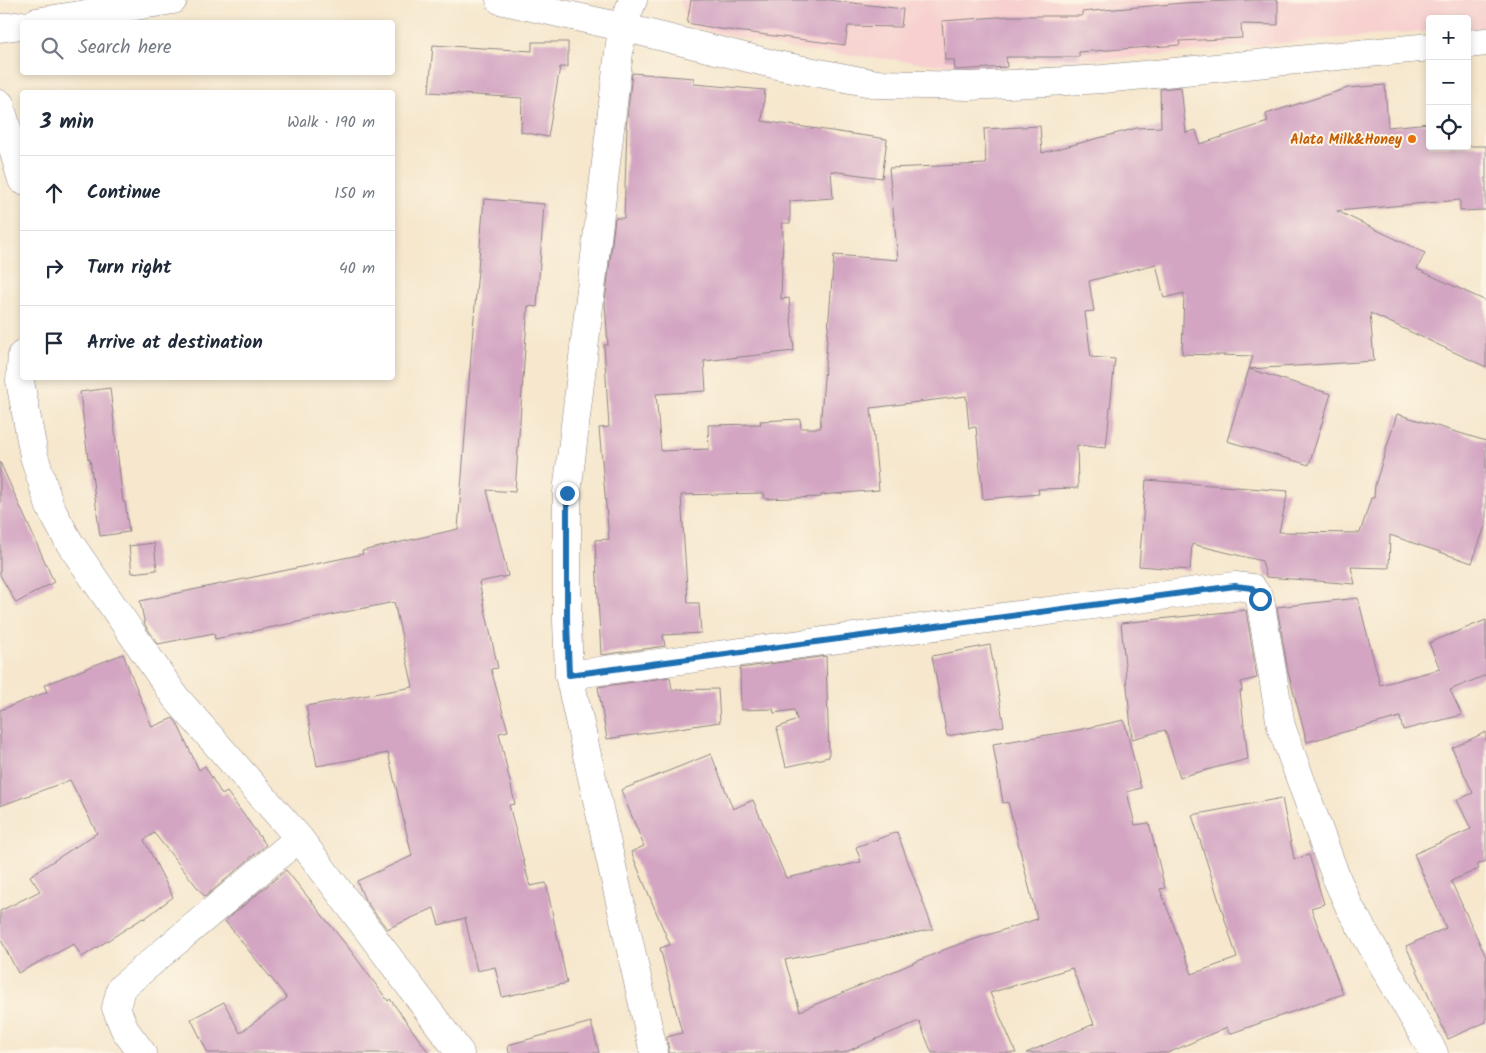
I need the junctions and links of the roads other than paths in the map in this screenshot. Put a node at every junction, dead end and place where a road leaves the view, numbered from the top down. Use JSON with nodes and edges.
{"nodes":[{"id":1,"x":173,"y":0,"type":"edge"},
{"id":2,"x":500,"y":0,"type":"edge"},
{"id":3,"x":633,"y":0,"type":"edge"},
{"id":4,"x":48,"y":20,"type":"edge"},
{"id":5,"x":20,"y":25,"type":"edge"},
{"id":6,"x":622,"y":26,"type":"junction"},
{"id":7,"x":0,"y":28,"type":"edge"},
{"id":8,"x":1486,"y":42,"type":"edge"},
{"id":9,"x":1471,"y":44,"type":"edge"},
{"id":10,"x":1426,"y":47,"type":"edge"},
{"id":11,"x":0,"y":104,"type":"edge"},
{"id":12,"x":20,"y":173,"type":"edge"},
{"id":13,"x":20,"y":380,"type":"edge"},
{"id":14,"x":569,"y":675,"type":"junction"},
{"id":15,"x":299,"y":838,"type":"junction"},
{"id":16,"x":142,"y":1053,"type":"edge"},
{"id":17,"x":460,"y":1053,"type":"edge"},
{"id":18,"x":654,"y":1053,"type":"edge"},
{"id":19,"x":1434,"y":1053,"type":"edge"}],
"edges":[{"from":1,"to":4,"type":"street"},
{"from":2,"to":6,"type":"street"},
{"from":3,"to":6,"type":"street"},
{"from":5,"to":7,"type":"street"},
{"from":6,"to":10,"type":"street"},
{"from":6,"to":14,"type":"street"},
{"from":8,"to":9,"type":"street"},
{"from":11,"to":12,"type":"street"},
{"from":13,"to":15,"type":"street"},
{"from":14,"to":18,"type":"street"},
{"from":14,"to":19,"type":"street"},
{"from":15,"to":16,"type":"street"},
{"from":15,"to":17,"type":"street"}]}
